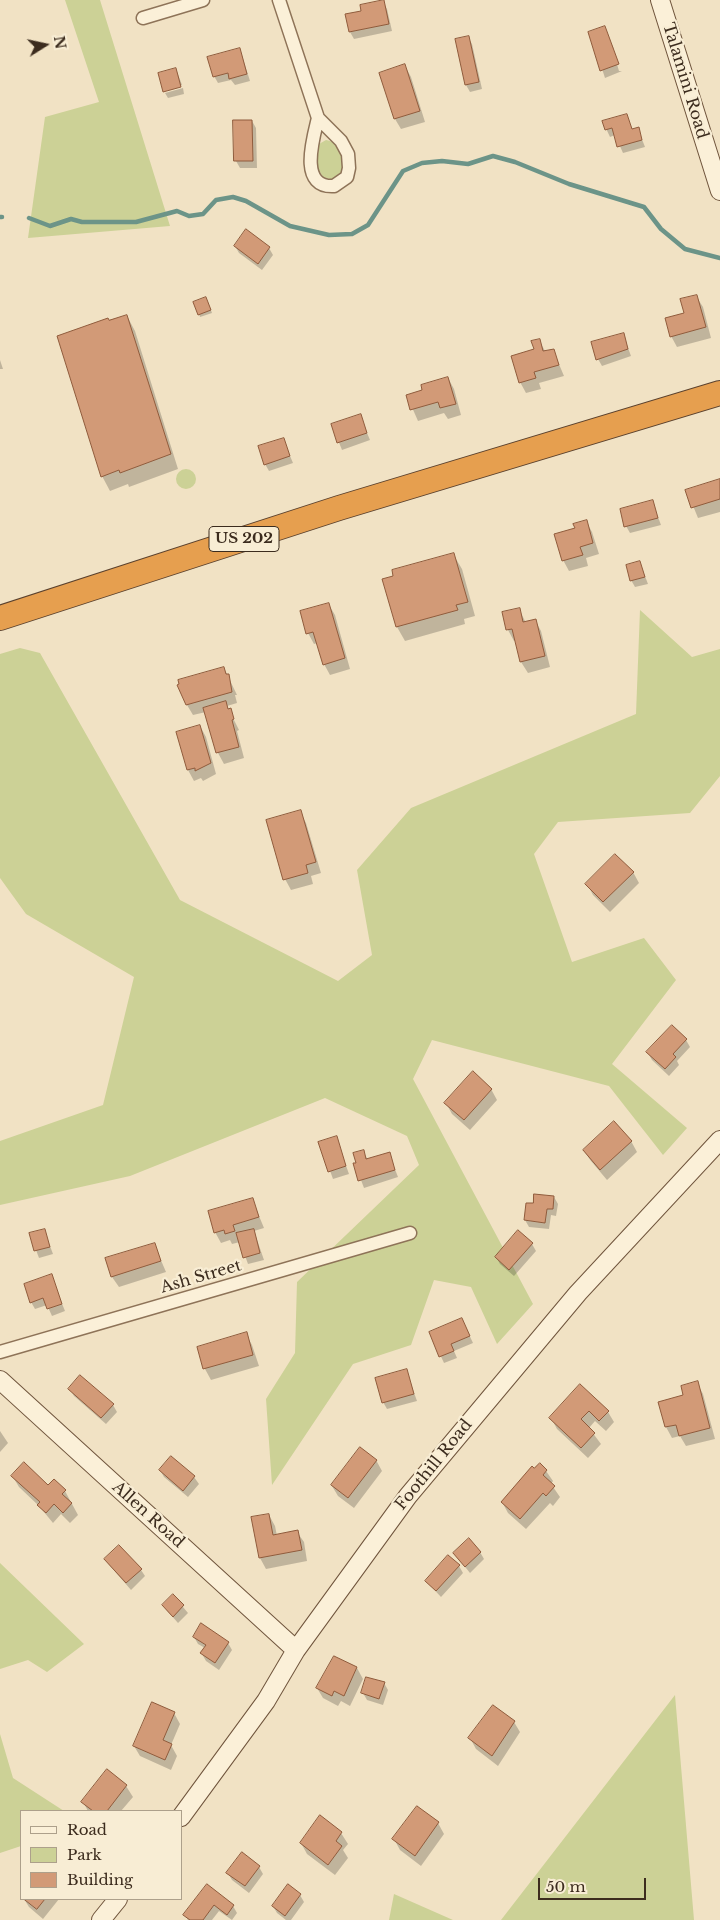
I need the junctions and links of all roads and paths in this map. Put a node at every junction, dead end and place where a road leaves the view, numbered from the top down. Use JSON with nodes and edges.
{"nodes":[{"id":1,"x":203,"y":0,"type":"edge"},
{"id":2,"x":279,"y":0,"type":"edge"},
{"id":3,"x":660,"y":0,"type":"edge"},
{"id":4,"x":143,"y":18,"type":"dead end"},
{"id":5,"x":318,"y":118,"type":"junction"},
{"id":6,"x":720,"y":191,"type":"edge"},
{"id":7,"x":720,"y":393,"type":"edge"},
{"id":8,"x":0,"y":618,"type":"edge"},
{"id":9,"x":720,"y":1140,"type":"edge"},
{"id":10,"x":410,"y":1233,"type":"dead end"},
{"id":11,"x":0,"y":1352,"type":"edge"},
{"id":12,"x":0,"y":1380,"type":"edge"},
{"id":13,"x":296,"y":1650,"type":"junction"},
{"id":14,"x":182,"y":1816,"type":"edge"},
{"id":15,"x":117,"y":1900,"type":"edge"},
{"id":16,"x":101,"y":1920,"type":"edge"}],
"edges":[{"from":1,"to":4,"type":"street"},
{"from":2,"to":5,"type":"street"},
{"from":3,"to":6,"type":"street","name":"Talamini Road"},
{"from":5,"to":5,"type":"street"},
{"from":7,"to":8,"type":"highway","number":"US 202"},
{"from":9,"to":13,"type":"street","name":"Foothill Road"},
{"from":10,"to":11,"type":"street","name":"Ash Street"},
{"from":12,"to":13,"type":"street","name":"Allen Road"},
{"from":13,"to":14,"type":"street","name":"Foothill Road"},
{"from":15,"to":16,"type":"street"}]}
